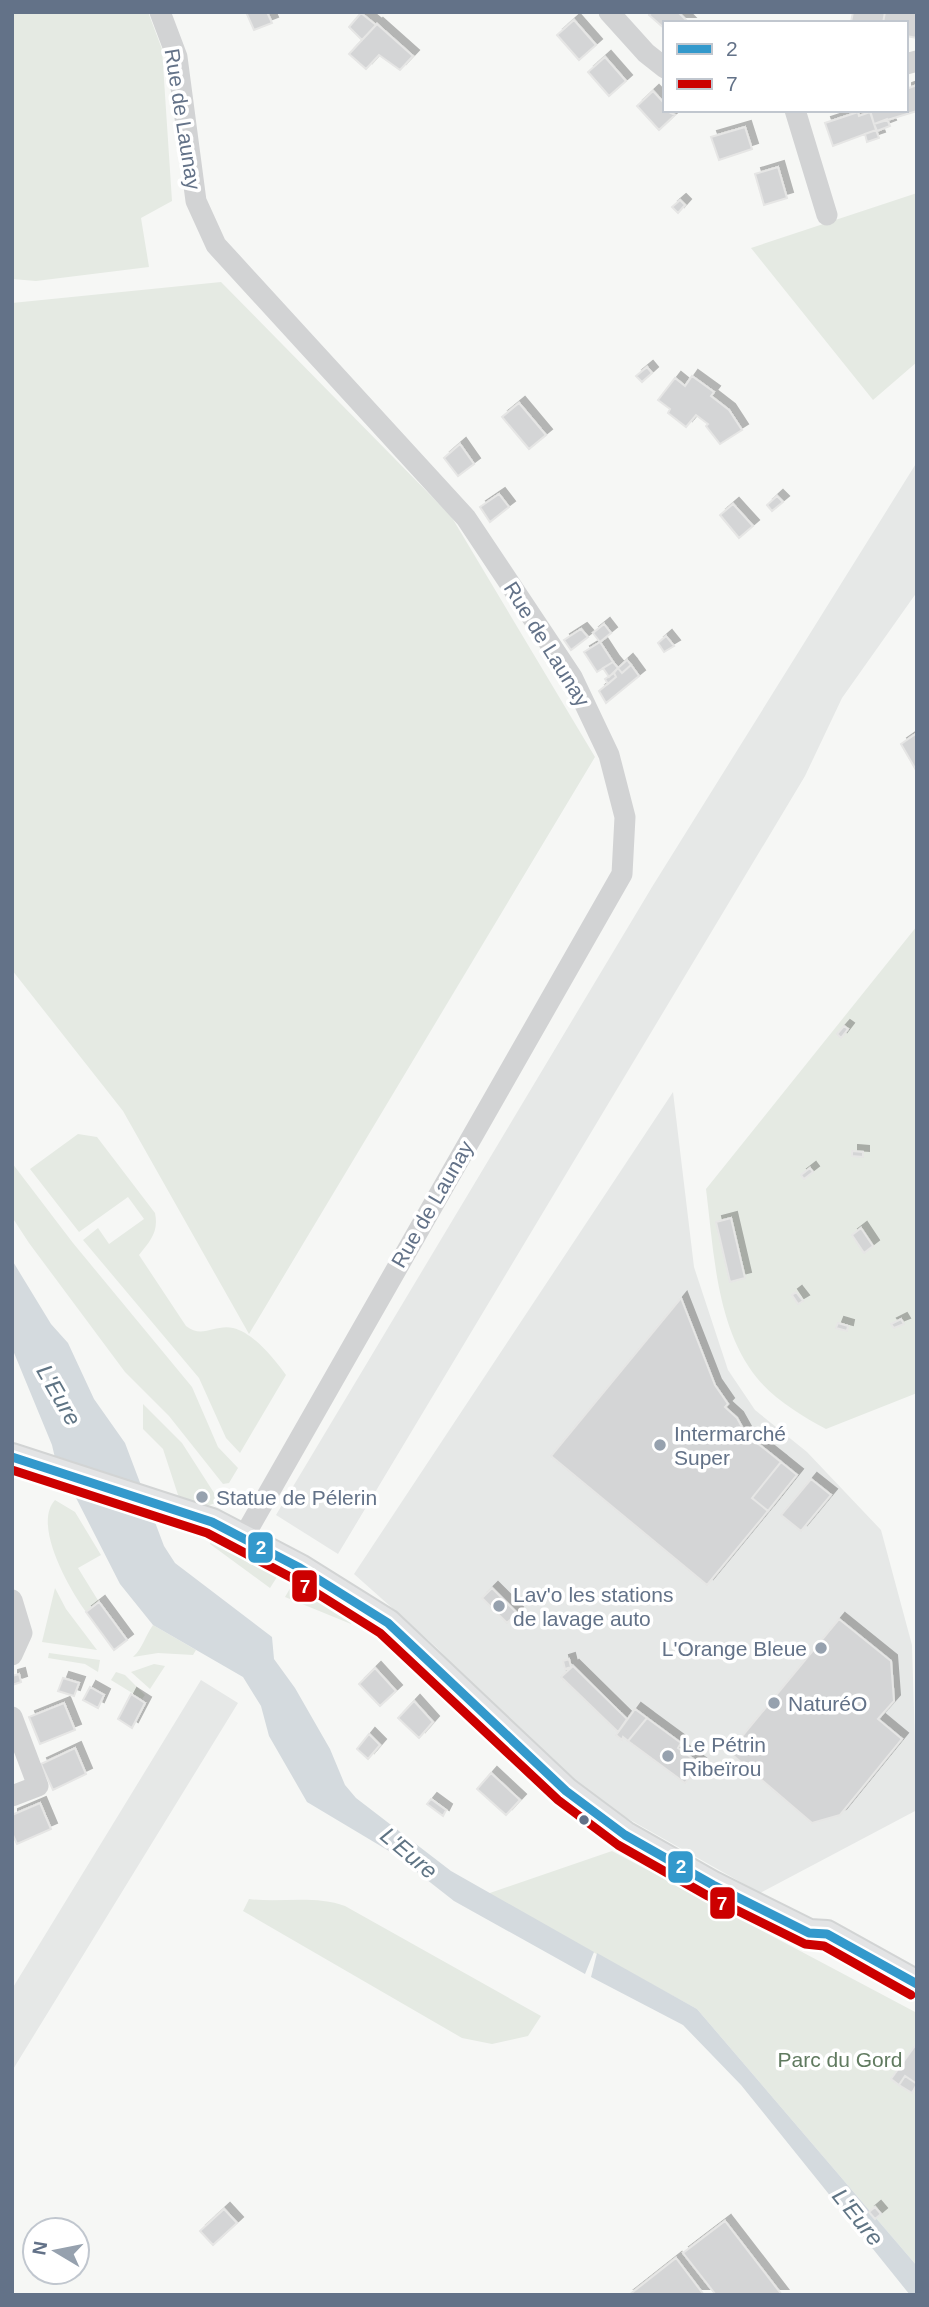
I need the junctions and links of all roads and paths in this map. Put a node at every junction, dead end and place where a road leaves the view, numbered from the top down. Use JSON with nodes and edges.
{"nodes":[{"id":1,"x":160,"y":12,"type":"edge"},
{"id":2,"x":609,"y":12,"type":"edge"},
{"id":3,"x":663,"y":66,"type":"edge"},
{"id":4,"x":796,"y":112,"type":"edge"},
{"id":5,"x":827,"y":215,"type":"dead end"},
{"id":6,"x":12,"y":1457,"type":"edge"},
{"id":7,"x":243,"y":1538,"type":"junction"},
{"id":8,"x":12,"y":1600,"type":"edge"},
{"id":9,"x":12,"y":1655,"type":"edge"},
{"id":10,"x":12,"y":1717,"type":"edge"},
{"id":11,"x":12,"y":1796,"type":"edge"},
{"id":12,"x":809,"y":1933,"type":"junction"},
{"id":13,"x":917,"y":1984,"type":"edge"},
{"id":14,"x":917,"y":2001,"type":"edge"}],
"edges":[{"from":1,"to":7,"type":"street","name":"Rue de Launay"},
{"from":2,"to":3,"type":"street"},
{"from":4,"to":5,"type":"street"},
{"from":6,"to":7,"type":"main road"},
{"from":7,"to":12,"type":"main road"},
{"from":8,"to":9,"type":"street"},
{"from":10,"to":11,"type":"street"},
{"from":12,"to":13,"type":"main road"},
{"from":12,"to":14,"type":"main road"}]}
